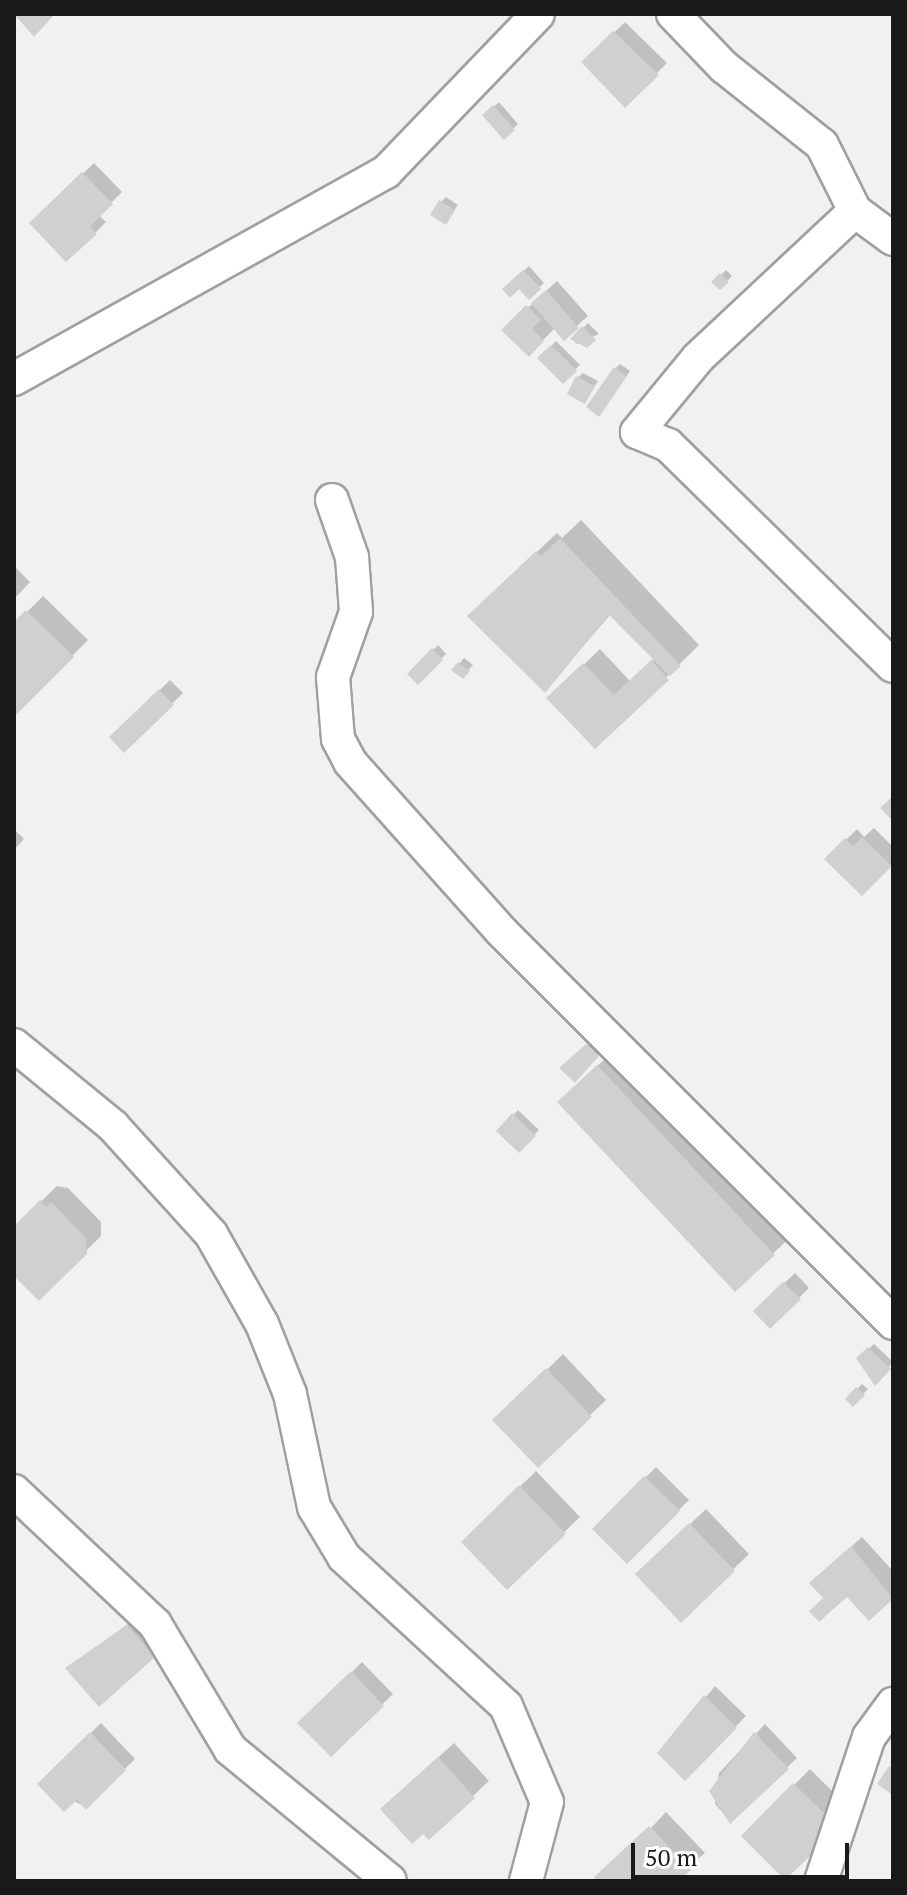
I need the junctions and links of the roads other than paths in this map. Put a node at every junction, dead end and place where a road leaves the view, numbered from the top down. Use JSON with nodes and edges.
{"nodes":[{"id":1,"x":538,"y":14,"type":"edge"},
{"id":2,"x":673,"y":14,"type":"edge"},
{"id":3,"x":855,"y":211,"type":"junction"},
{"id":4,"x":893,"y":239,"type":"edge"},
{"id":5,"x":14,"y":379,"type":"edge"},
{"id":6,"x":332,"y":500,"type":"dead end"},
{"id":7,"x":893,"y":666,"type":"edge"},
{"id":8,"x":14,"y":1045,"type":"edge"},
{"id":9,"x":893,"y":1323,"type":"edge"},
{"id":10,"x":14,"y":1491,"type":"edge"},
{"id":11,"x":893,"y":1704,"type":"edge"},
{"id":12,"x":390,"y":1881,"type":"edge"},
{"id":13,"x":526,"y":1881,"type":"edge"},
{"id":14,"x":821,"y":1881,"type":"edge"}],
"edges":[{"from":1,"to":5,"type":"street"},
{"from":2,"to":3,"type":"street"},
{"from":3,"to":4,"type":"street"},
{"from":3,"to":7,"type":"street"},
{"from":6,"to":9,"type":"street"},
{"from":8,"to":13,"type":"street"},
{"from":10,"to":12,"type":"street"},
{"from":11,"to":14,"type":"street"}]}
